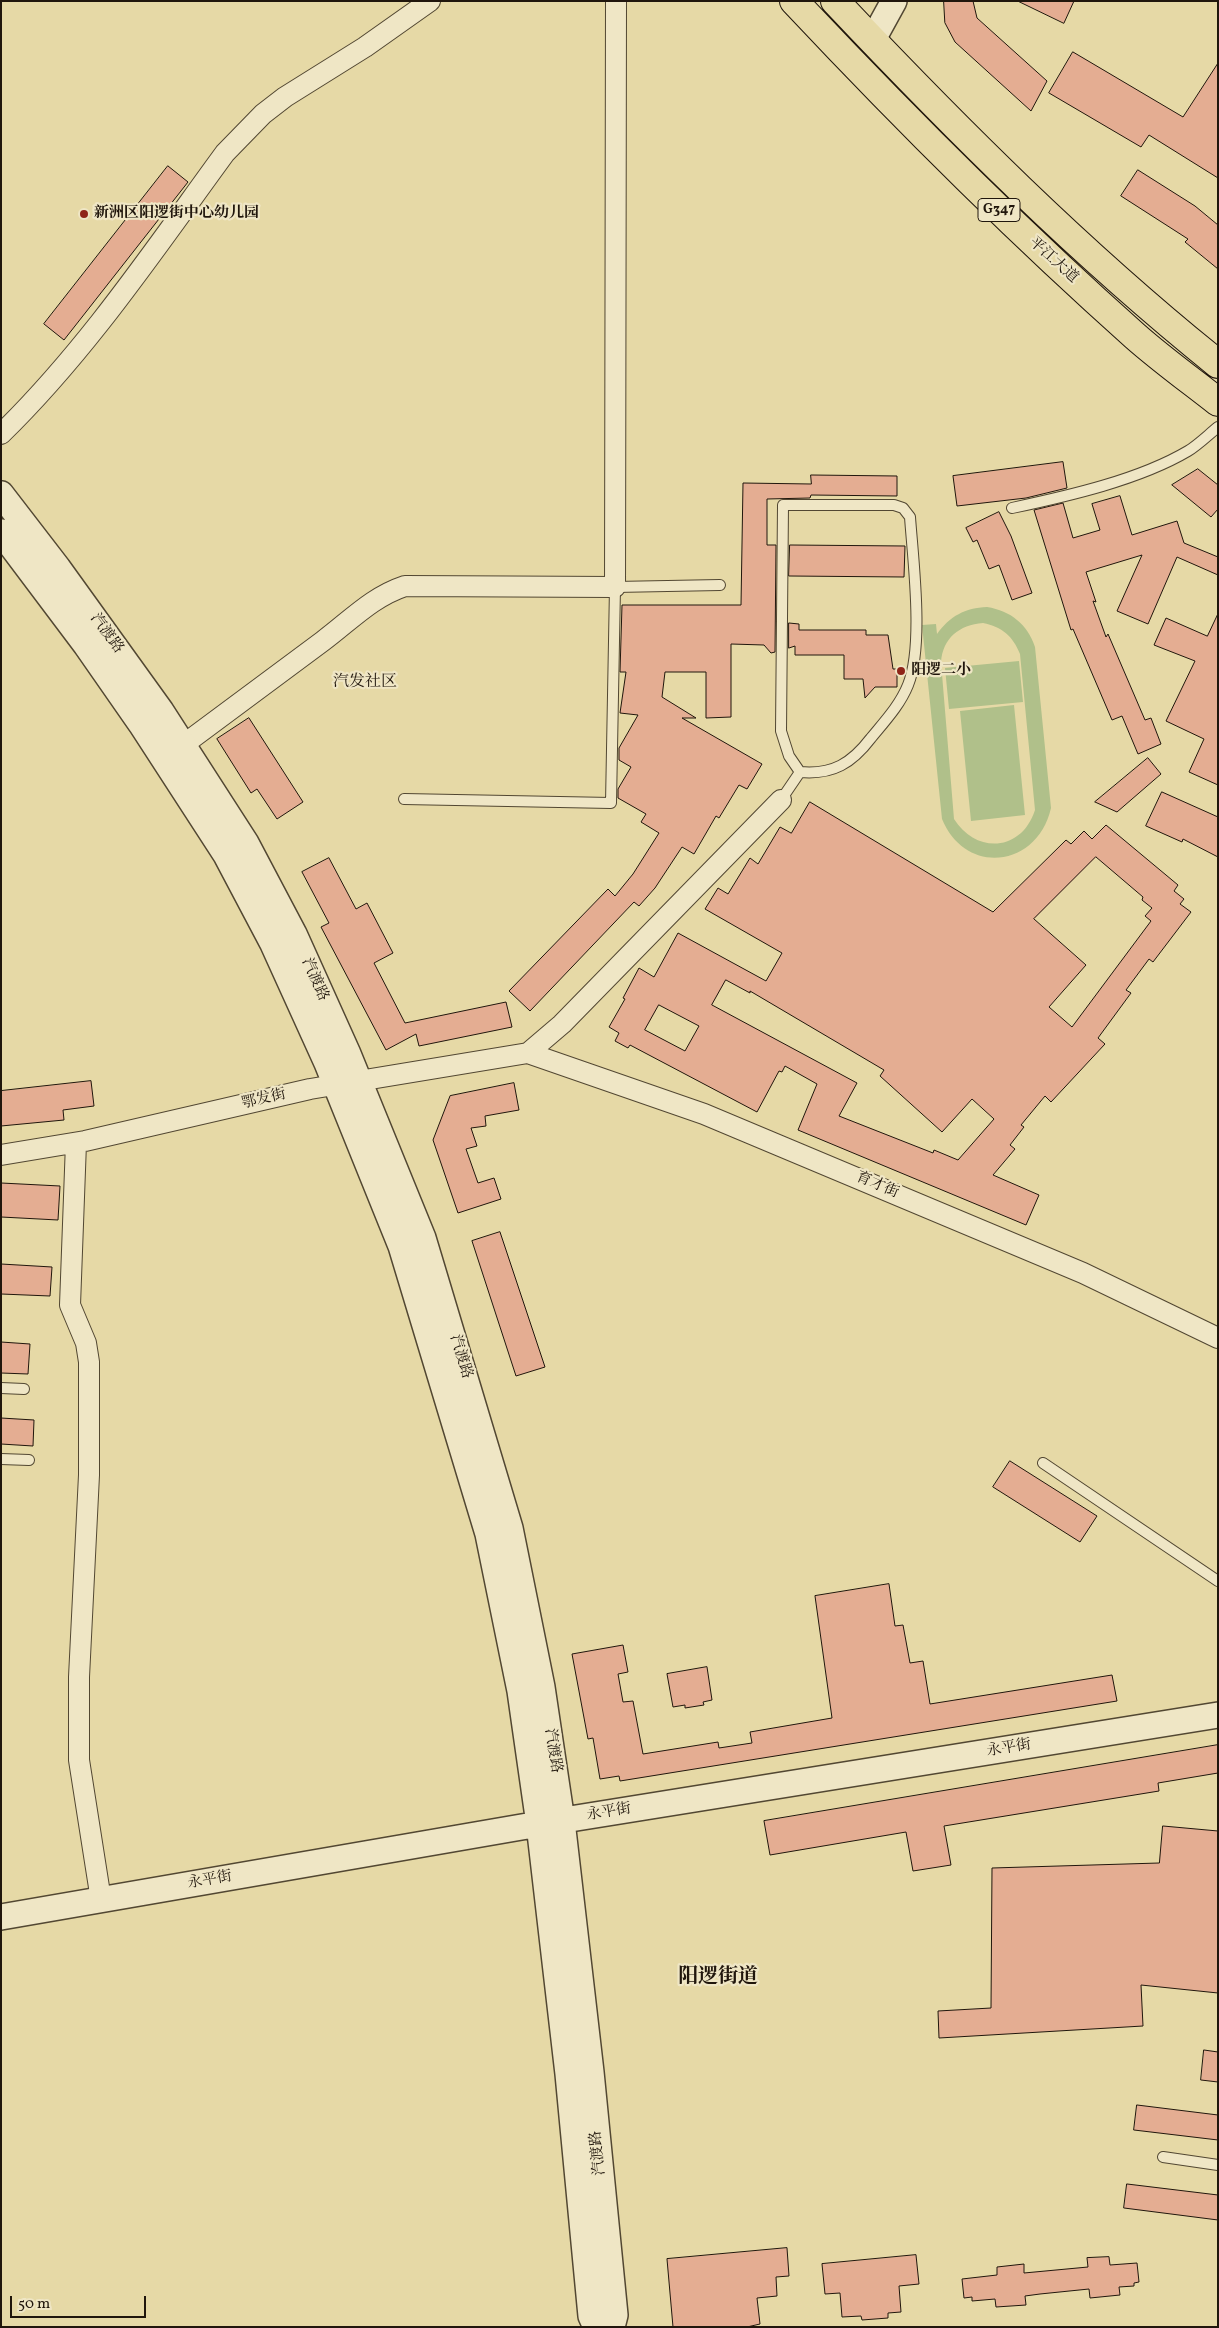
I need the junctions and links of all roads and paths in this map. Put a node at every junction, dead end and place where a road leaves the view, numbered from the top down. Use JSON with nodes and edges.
{"nodes":[{"id":1,"x":430,"y":1,"type":"edge"},
{"id":2,"x":616,"y":1,"type":"edge"},
{"id":3,"x":794,"y":1,"type":"edge"},
{"id":4,"x":835,"y":1,"type":"edge"},
{"id":5,"x":894,"y":1,"type":"edge"},
{"id":6,"x":872,"y":41,"type":"junction"},
{"id":7,"x":1218,"y":364,"type":"edge"},
{"id":8,"x":1218,"y":402,"type":"edge"},
{"id":9,"x":1218,"y":427,"type":"edge"},
{"id":10,"x":1,"y":434,"type":"edge"},
{"id":11,"x":1,"y":494,"type":"edge"},
{"id":12,"x":1012,"y":508,"type":"dead end"},
{"id":13,"x":1,"y":532,"type":"edge"},
{"id":14,"x":720,"y":585,"type":"dead end"},
{"id":15,"x":615,"y":587,"type":"junction"},
{"id":16,"x":183,"y":745,"type":"junction"},
{"id":17,"x":800,"y":772,"type":"junction"},
{"id":18,"x":404,"y":798,"type":"dead end"},
{"id":19,"x":781,"y":800,"type":"joint"},
{"id":20,"x":528,"y":1053,"type":"junction"},
{"id":21,"x":347,"y":1083,"type":"junction"},
{"id":22,"x":76,"y":1143,"type":"junction"},
{"id":23,"x":1,"y":1155,"type":"edge"},
{"id":24,"x":1218,"y":1338,"type":"edge"},
{"id":25,"x":1,"y":1388,"type":"edge"},
{"id":26,"x":24,"y":1389,"type":"dead end"},
{"id":27,"x":1,"y":1459,"type":"edge"},
{"id":28,"x":29,"y":1460,"type":"dead end"},
{"id":29,"x":1044,"y":1463,"type":"dead end"},
{"id":30,"x":1218,"y":1581,"type":"edge"},
{"id":31,"x":1218,"y":1715,"type":"edge"},
{"id":32,"x":551,"y":1823,"type":"junction"},
{"id":33,"x":101,"y":1900,"type":"junction"},
{"id":34,"x":1,"y":1917,"type":"edge"},
{"id":35,"x":1163,"y":2157,"type":"dead end"},
{"id":36,"x":1218,"y":2165,"type":"edge"},
{"id":37,"x":596,"y":2327,"type":"edge"},
{"id":38,"x":612,"y":2327,"type":"edge"}],
"edges":[{"from":1,"to":10,"type":"street"},
{"from":2,"to":15,"type":"street"},
{"from":3,"to":8,"type":"highway","name":"平江大道","number":"G347"},
{"from":4,"to":6,"type":"highway","name":"平江大道","number":"G347"},
{"from":5,"to":6,"type":"street"},
{"from":6,"to":7,"type":"highway","name":"平江大道","number":"G347"},
{"from":9,"to":12,"type":"lane"},
{"from":11,"to":16,"type":"street","name":"汽渡路"},
{"from":13,"to":21,"type":"street","name":"汽渡路"},
{"from":14,"to":15,"type":"lane"},
{"from":15,"to":16,"type":"street"},
{"from":15,"to":18,"type":"lane"},
{"from":16,"to":21,"type":"street","name":"汽渡路"},
{"from":17,"to":17,"type":"lane"},
{"from":17,"to":19,"type":"lane"},
{"from":19,"to":20,"type":"street"},
{"from":20,"to":21,"type":"street","name":"鄂发街"},
{"from":20,"to":24,"type":"street","name":"育才街"},
{"from":21,"to":22,"type":"street","name":"鄂发街"},
{"from":21,"to":32,"type":"street","name":"汽渡路"},
{"from":22,"to":23,"type":"street","name":"鄂发街"},
{"from":22,"to":33,"type":"street"},
{"from":25,"to":26,"type":"lane"},
{"from":27,"to":28,"type":"lane"},
{"from":29,"to":30,"type":"lane"},
{"from":31,"to":32,"type":"street","name":"永平街"},
{"from":32,"to":33,"type":"street","name":"永平街"},
{"from":32,"to":37,"type":"street","name":"汽渡路"},
{"from":32,"to":38,"type":"street","name":"汽渡路"},
{"from":33,"to":34,"type":"street","name":"永平街"},
{"from":35,"to":36,"type":"lane"}]}
